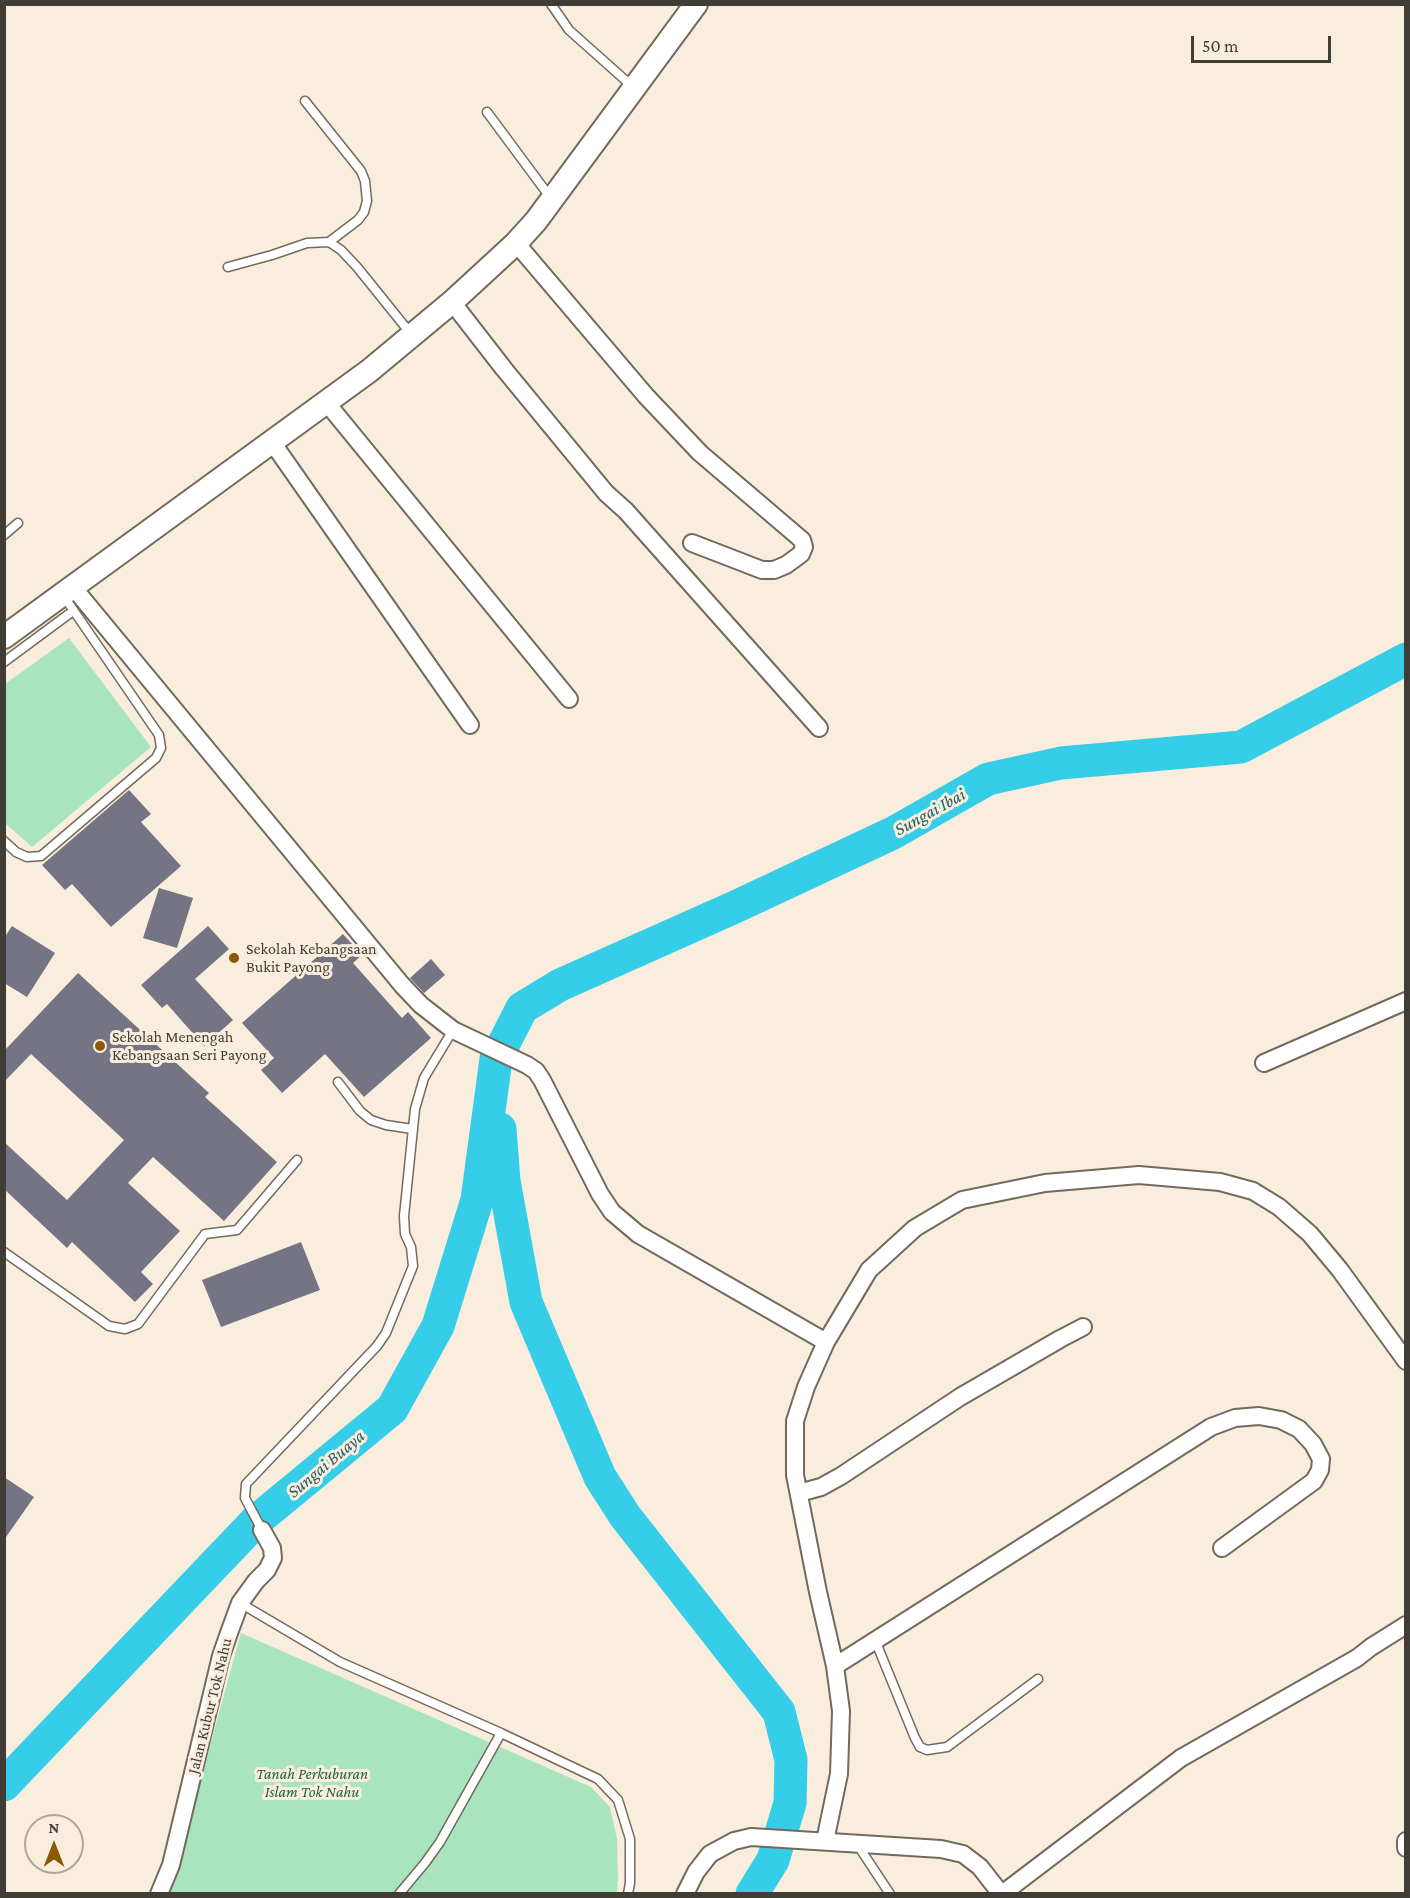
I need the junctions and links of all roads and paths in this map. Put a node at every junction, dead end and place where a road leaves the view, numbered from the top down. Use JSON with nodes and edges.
{"nodes":[{"id":1,"x":551,"y":4,"type":"edge"},
{"id":2,"x":696,"y":4,"type":"edge"},
{"id":3,"x":633,"y":88,"type":"junction"},
{"id":4,"x":305,"y":101,"type":"dead end"},
{"id":5,"x":487,"y":112,"type":"dead end"},
{"id":6,"x":552,"y":200,"type":"junction"},
{"id":7,"x":328,"y":242,"type":"junction"},
{"id":8,"x":516,"y":243,"type":"junction"},
{"id":9,"x":228,"y":267,"type":"dead end"},
{"id":10,"x":452,"y":302,"type":"junction"},
{"id":11,"x":411,"y":334,"type":"junction"},
{"id":12,"x":326,"y":402,"type":"junction"},
{"id":13,"x":272,"y":442,"type":"junction"},
{"id":14,"x":18,"y":523,"type":"dead end"},
{"id":15,"x":4,"y":535,"type":"edge"},
{"id":16,"x":692,"y":543,"type":"dead end"},
{"id":17,"x":70,"y":598,"type":"junction"},
{"id":18,"x":4,"y":637,"type":"edge"},
{"id":19,"x":4,"y":662,"type":"edge"},
{"id":20,"x":569,"y":699,"type":"dead end"},
{"id":21,"x":470,"y":724,"type":"dead end"},
{"id":22,"x":819,"y":728,"type":"dead end"},
{"id":23,"x":4,"y":842,"type":"edge"},
{"id":24,"x":1406,"y":1001,"type":"edge"},
{"id":25,"x":453,"y":1030,"type":"junction"},
{"id":26,"x":1264,"y":1063,"type":"dead end"},
{"id":27,"x":338,"y":1082,"type":"dead end"},
{"id":28,"x":412,"y":1129,"type":"junction"},
{"id":29,"x":297,"y":1160,"type":"dead end"},
{"id":30,"x":4,"y":1252,"type":"edge"},
{"id":31,"x":1083,"y":1327,"type":"dead end"},
{"id":32,"x":826,"y":1342,"type":"junction"},
{"id":33,"x":1406,"y":1361,"type":"edge"},
{"id":34,"x":799,"y":1493,"type":"junction"},
{"id":35,"x":262,"y":1530,"type":"joint"},
{"id":36,"x":1222,"y":1548,"type":"dead end"},
{"id":37,"x":240,"y":1603,"type":"junction"},
{"id":38,"x":1406,"y":1625,"type":"edge"},
{"id":39,"x":875,"y":1641,"type":"junction"},
{"id":40,"x":835,"y":1666,"type":"junction"},
{"id":41,"x":1038,"y":1679,"type":"dead end"},
{"id":42,"x":501,"y":1733,"type":"junction"},
{"id":43,"x":818,"y":1841,"type":"junction"},
{"id":44,"x":1406,"y":1841,"type":"edge"},
{"id":45,"x":856,"y":1843,"type":"junction"},
{"id":46,"x":1406,"y":1848,"type":"edge"},
{"id":47,"x":161,"y":1893,"type":"edge"},
{"id":48,"x":399,"y":1893,"type":"edge"},
{"id":49,"x":628,"y":1893,"type":"edge"},
{"id":50,"x":685,"y":1893,"type":"edge"},
{"id":51,"x":890,"y":1893,"type":"edge"},
{"id":52,"x":1002,"y":1893,"type":"edge"}],
"edges":[{"from":1,"to":3,"type":"lane"},
{"from":2,"to":3,"type":"main road"},
{"from":3,"to":6,"type":"main road"},
{"from":4,"to":7,"type":"lane"},
{"from":5,"to":6,"type":"lane"},
{"from":6,"to":8,"type":"main road"},
{"from":7,"to":9,"type":"lane"},
{"from":7,"to":11,"type":"lane"},
{"from":8,"to":10,"type":"main road"},
{"from":8,"to":16,"type":"street"},
{"from":10,"to":11,"type":"main road"},
{"from":10,"to":22,"type":"street"},
{"from":11,"to":12,"type":"main road"},
{"from":12,"to":13,"type":"main road"},
{"from":12,"to":20,"type":"street"},
{"from":13,"to":17,"type":"main road"},
{"from":13,"to":21,"type":"street"},
{"from":14,"to":15,"type":"lane"},
{"from":17,"to":18,"type":"main road"},
{"from":17,"to":19,"type":"lane"},
{"from":17,"to":23,"type":"lane"},
{"from":17,"to":25,"type":"street"},
{"from":24,"to":26,"type":"street"},
{"from":25,"to":28,"type":"lane"},
{"from":25,"to":32,"type":"street"},
{"from":27,"to":28,"type":"lane"},
{"from":28,"to":35,"type":"lane"},
{"from":29,"to":30,"type":"lane"},
{"from":31,"to":34,"type":"street"},
{"from":32,"to":33,"type":"street"},
{"from":32,"to":34,"type":"street"},
{"from":34,"to":40,"type":"street"},
{"from":35,"to":37,"type":"street","name":"Jalan Kubur Tok Nahu"},
{"from":36,"to":39,"type":"street"},
{"from":37,"to":42,"type":"lane"},
{"from":37,"to":47,"type":"street","name":"Jalan Kubur Tok Nahu"},
{"from":38,"to":52,"type":"street"},
{"from":39,"to":40,"type":"street"},
{"from":39,"to":41,"type":"lane"},
{"from":40,"to":43,"type":"street"},
{"from":42,"to":48,"type":"lane"},
{"from":42,"to":49,"type":"lane"},
{"from":43,"to":45,"type":"street"},
{"from":43,"to":50,"type":"street"},
{"from":44,"to":46,"type":"street"},
{"from":45,"to":51,"type":"lane"},
{"from":45,"to":52,"type":"street"}]}
